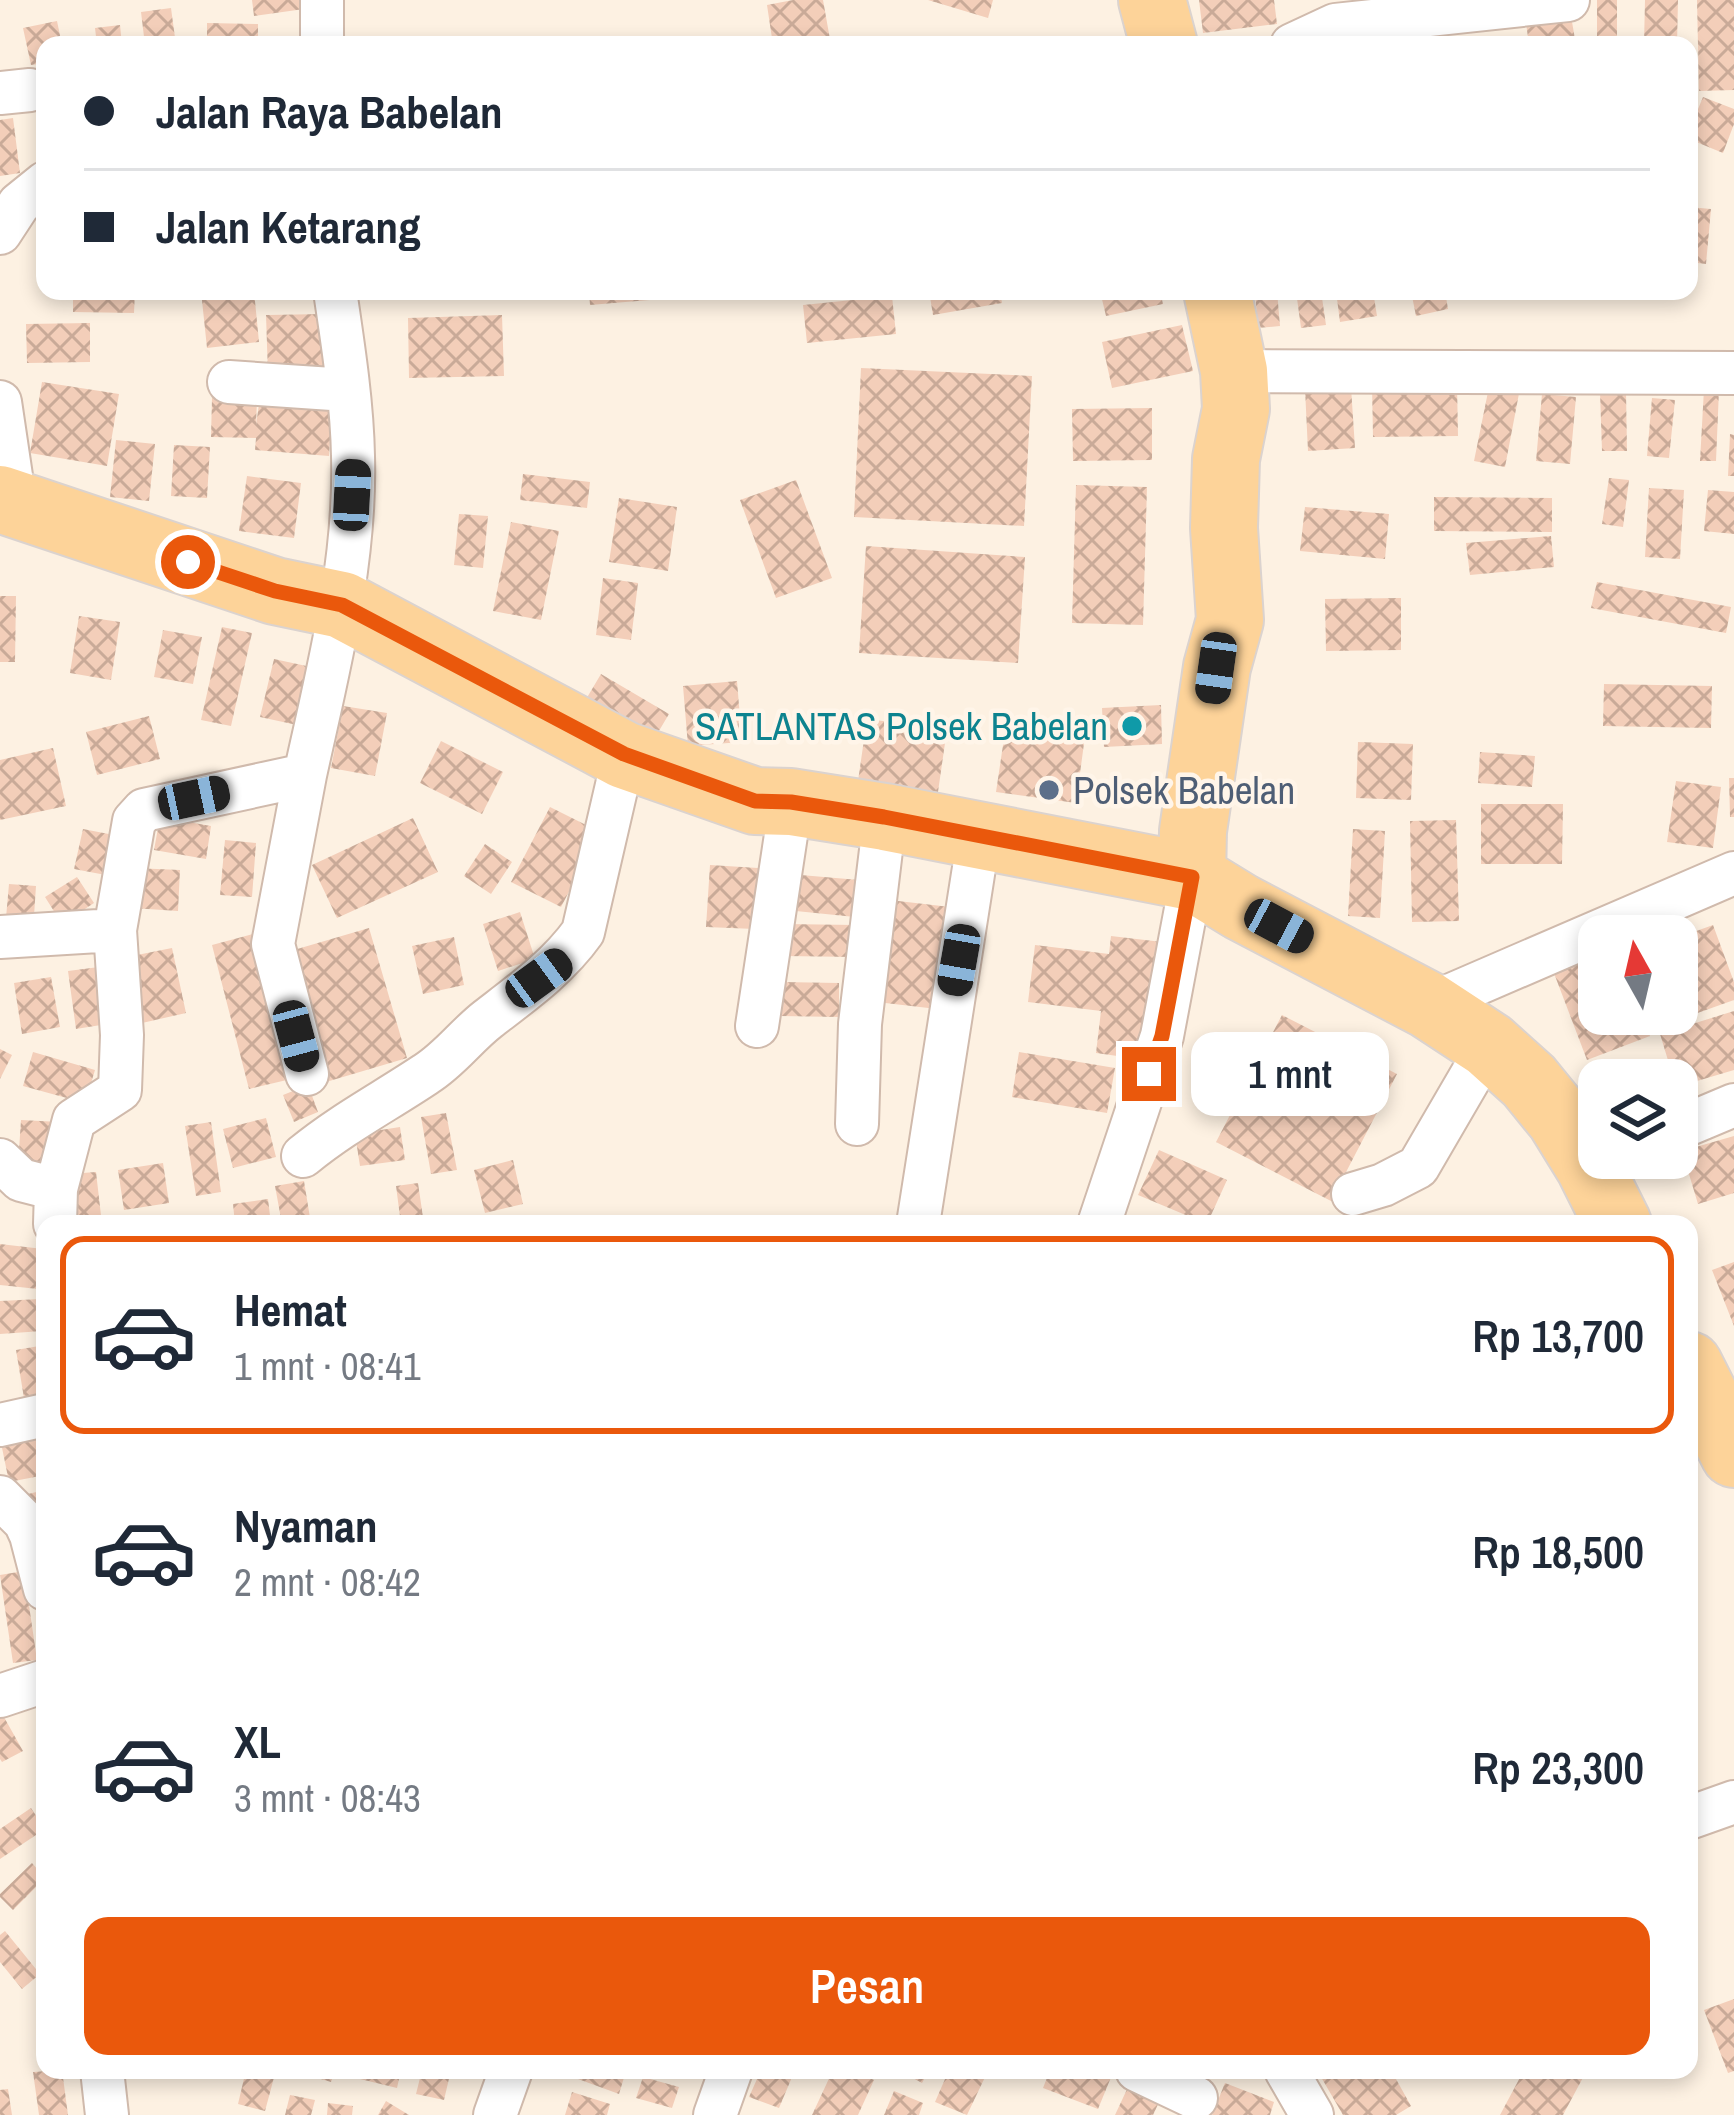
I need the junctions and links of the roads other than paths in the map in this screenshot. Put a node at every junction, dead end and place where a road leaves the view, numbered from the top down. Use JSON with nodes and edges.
{"nodes":[{"id":1,"x":322,"y":0,"type":"edge"},
{"id":2,"x":1152,"y":0,"type":"edge"},
{"id":3,"x":1551,"y":1,"type":"edge"},
{"id":4,"x":322,"y":36,"type":"edge"},
{"id":5,"x":1162,"y":36,"type":"edge"},
{"id":6,"x":1311,"y":36,"type":"edge"},
{"id":7,"x":36,"y":190,"type":"edge"},
{"id":8,"x":0,"y":233,"type":"edge"},
{"id":9,"x":336,"y":300,"type":"edge"},
{"id":10,"x":1219,"y":300,"type":"edge"},
{"id":11,"x":1234,"y":371,"type":"junction"},
{"id":12,"x":1734,"y":373,"type":"edge"},
{"id":13,"x":229,"y":382,"type":"dead end"},
{"id":14,"x":346,"y":390,"type":"junction"},
{"id":15,"x":0,"y":402,"type":"edge"},
{"id":16,"x":8,"y":501,"type":"edge"},
{"id":17,"x":342,"y":605,"type":"junction"},
{"id":18,"x":624,"y":754,"type":"junction"},
{"id":19,"x":305,"y":775,"type":"junction"},
{"id":20,"x":791,"y":802,"type":"junction"},
{"id":21,"x":884,"y":817,"type":"junction"},
{"id":22,"x":980,"y":836,"type":"junction"},
{"id":23,"x":1734,"y":873,"type":"edge"},
{"id":24,"x":1192,"y":877,"type":"junction"},
{"id":25,"x":115,"y":930,"type":"junction"},
{"id":26,"x":0,"y":937,"type":"edge"},
{"id":27,"x":1428,"y":1005,"type":"junction"},
{"id":28,"x":757,"y":1026,"type":"dead end"},
{"id":29,"x":1489,"y":1045,"type":"junction"},
{"id":30,"x":307,"y":1074,"type":"dead end"},
{"id":31,"x":1734,"y":1105,"type":"edge"},
{"id":32,"x":1698,"y":1120,"type":"edge"},
{"id":33,"x":857,"y":1124,"type":"dead end"},
{"id":34,"x":1578,"y":1139,"type":"edge"},
{"id":35,"x":303,"y":1156,"type":"dead end"},
{"id":36,"x":0,"y":1160,"type":"edge"},
{"id":37,"x":1604,"y":1179,"type":"edge"},
{"id":38,"x":1353,"y":1194,"type":"dead end"},
{"id":39,"x":55,"y":1207,"type":"edge"},
{"id":40,"x":919,"y":1215,"type":"edge"},
{"id":41,"x":1102,"y":1215,"type":"edge"},
{"id":42,"x":1615,"y":1215,"type":"edge"},
{"id":43,"x":1698,"y":1383,"type":"edge"},
{"id":44,"x":36,"y":1417,"type":"edge"},
{"id":45,"x":0,"y":1426,"type":"edge"},
{"id":46,"x":1734,"y":1454,"type":"edge"},
{"id":47,"x":0,"y":1497,"type":"edge"},
{"id":48,"x":36,"y":1554,"type":"edge"},
{"id":49,"x":36,"y":1684,"type":"edge"},
{"id":50,"x":0,"y":1696,"type":"edge"},
{"id":51,"x":1734,"y":1802,"type":"edge"},
{"id":52,"x":1698,"y":1815,"type":"edge"},
{"id":53,"x":103,"y":2079,"type":"edge"},
{"id":54,"x":508,"y":2079,"type":"edge"},
{"id":55,"x":728,"y":2079,"type":"edge"},
{"id":56,"x":1160,"y":2079,"type":"edge"},
{"id":57,"x":1291,"y":2079,"type":"edge"},
{"id":58,"x":1198,"y":2094,"type":"edge"},
{"id":59,"x":107,"y":2115,"type":"edge"},
{"id":60,"x":495,"y":2115,"type":"edge"},
{"id":61,"x":715,"y":2115,"type":"edge"},
{"id":62,"x":1312,"y":2115,"type":"edge"}],
"edges":[{"from":1,"to":4,"type":"street"},
{"from":2,"to":5,"type":"main road"},
{"from":3,"to":6,"type":"street"},
{"from":7,"to":8,"type":"street"},
{"from":9,"to":14,"type":"street"},
{"from":10,"to":11,"type":"main road"},
{"from":11,"to":12,"type":"street"},
{"from":11,"to":24,"type":"main road"},
{"from":13,"to":14,"type":"street"},
{"from":14,"to":17,"type":"street"},
{"from":15,"to":16,"type":"street"},
{"from":16,"to":17,"type":"main road"},
{"from":17,"to":18,"type":"main road"},
{"from":17,"to":19,"type":"street"},
{"from":18,"to":20,"type":"main road"},
{"from":18,"to":35,"type":"street"},
{"from":19,"to":25,"type":"street"},
{"from":19,"to":30,"type":"street"},
{"from":20,"to":21,"type":"main road"},
{"from":20,"to":28,"type":"street"},
{"from":21,"to":22,"type":"main road"},
{"from":21,"to":33,"type":"street"},
{"from":22,"to":24,"type":"main road"},
{"from":22,"to":40,"type":"street"},
{"from":23,"to":27,"type":"street"},
{"from":24,"to":27,"type":"main road"},
{"from":24,"to":41,"type":"street"},
{"from":25,"to":26,"type":"street"},
{"from":25,"to":39,"type":"street"},
{"from":27,"to":29,"type":"main road"},
{"from":29,"to":34,"type":"main road"},
{"from":29,"to":38,"type":"street"},
{"from":31,"to":32,"type":"street"},
{"from":36,"to":39,"type":"street"},
{"from":37,"to":42,"type":"main road"},
{"from":43,"to":46,"type":"main road"},
{"from":44,"to":45,"type":"street"},
{"from":47,"to":48,"type":"street"},
{"from":49,"to":50,"type":"street"},
{"from":51,"to":52,"type":"street"},
{"from":53,"to":59,"type":"street"},
{"from":54,"to":60,"type":"street"},
{"from":55,"to":61,"type":"street"},
{"from":56,"to":58,"type":"street"},
{"from":57,"to":62,"type":"street"}]}
